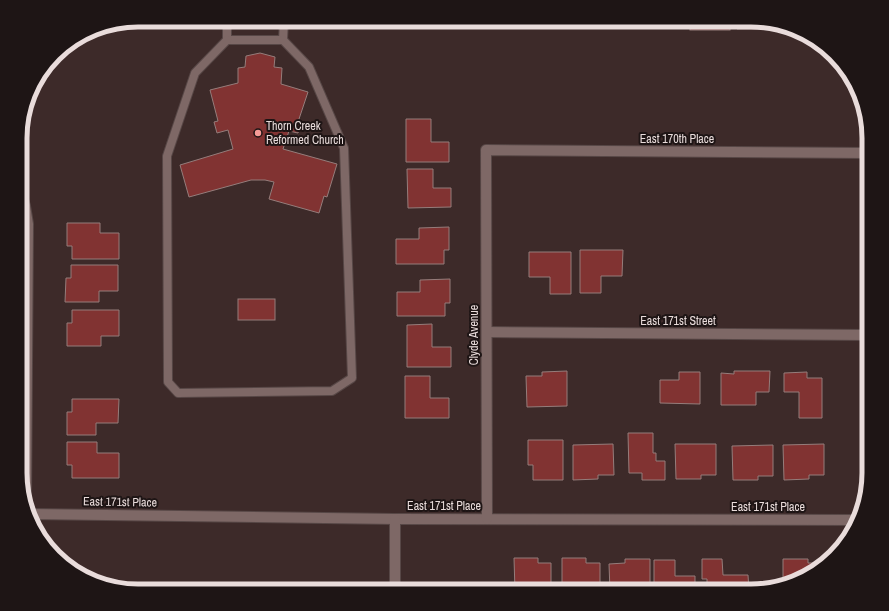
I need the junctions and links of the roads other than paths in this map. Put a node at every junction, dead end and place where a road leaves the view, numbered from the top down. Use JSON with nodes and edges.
{"nodes":[{"id":1,"x":227,"y":27,"type":"edge"},
{"id":2,"x":284,"y":27,"type":"edge"},
{"id":3,"x":227,"y":40,"type":"junction"},
{"id":4,"x":283,"y":40,"type":"junction"},
{"id":5,"x":486,"y":150,"type":"joint"},
{"id":6,"x":862,"y":153,"type":"edge"},
{"id":7,"x":27,"y":218,"type":"edge"},
{"id":8,"x":487,"y":332,"type":"junction"},
{"id":9,"x":862,"y":335,"type":"edge"},
{"id":10,"x":27,"y":364,"type":"edge"},
{"id":11,"x":35,"y":514,"type":"edge"},
{"id":12,"x":395,"y":519,"type":"junction"},
{"id":13,"x":487,"y":519,"type":"junction"},
{"id":14,"x":851,"y":520,"type":"edge"},
{"id":15,"x":395,"y":584,"type":"edge"}],
"edges":[{"from":1,"to":3,"type":"lane"},
{"from":2,"to":4,"type":"lane"},
{"from":3,"to":4,"type":"lane"},
{"from":3,"to":4,"type":"lane"},
{"from":5,"to":6,"type":"street","name":"East 170th Place"},
{"from":5,"to":8,"type":"street","name":"Clyde Avenue"},
{"from":7,"to":10,"type":"street"},
{"from":8,"to":9,"type":"street","name":"East 171st Street"},
{"from":8,"to":13,"type":"street","name":"Clyde Avenue"},
{"from":11,"to":12,"type":"street","name":"East 171st Place"},
{"from":12,"to":13,"type":"street","name":"East 171st Place"},
{"from":12,"to":15,"type":"street"},
{"from":13,"to":14,"type":"street","name":"East 171st Place"}]}
